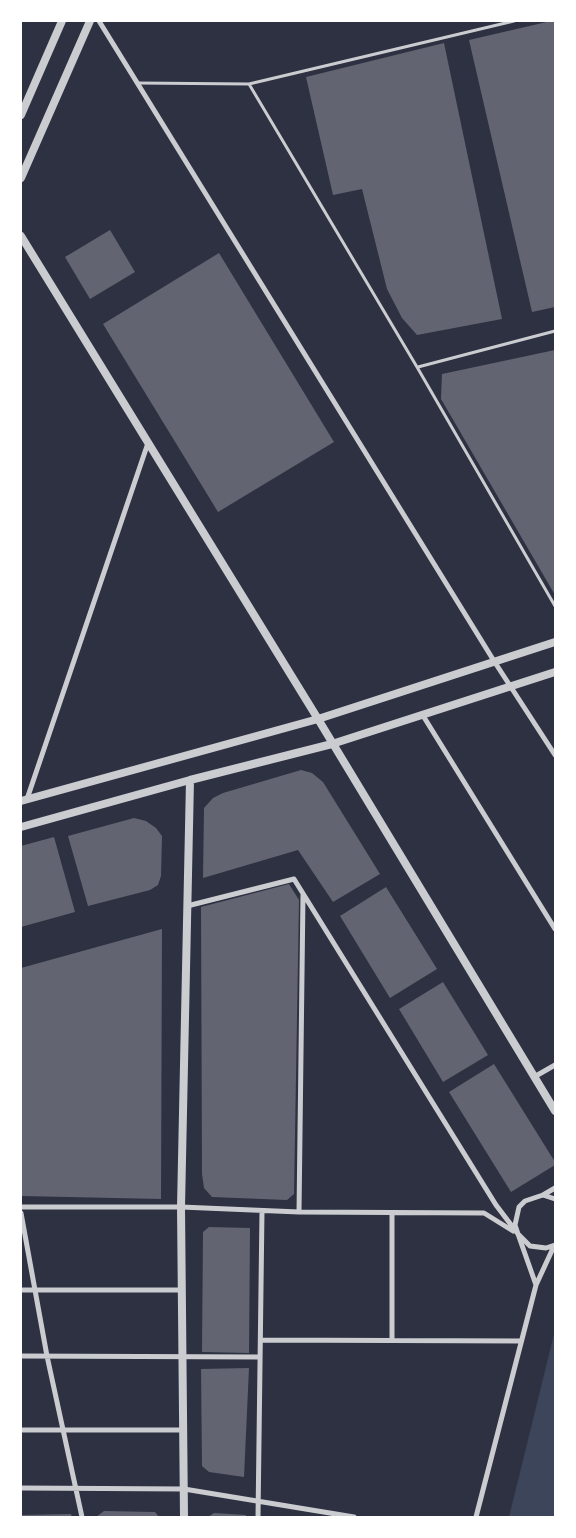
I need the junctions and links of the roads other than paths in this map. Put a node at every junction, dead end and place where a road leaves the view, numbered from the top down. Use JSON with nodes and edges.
{"nodes":[{"id":1,"x":62,"y":21,"type":"edge"},
{"id":2,"x":90,"y":21,"type":"edge"},
{"id":3,"x":99,"y":21,"type":"edge"},
{"id":4,"x":514,"y":21,"type":"edge"},
{"id":5,"x":137,"y":83,"type":"junction"},
{"id":6,"x":249,"y":84,"type":"junction"},
{"id":7,"x":21,"y":115,"type":"edge"},
{"id":8,"x":21,"y":178,"type":"edge"},
{"id":9,"x":21,"y":236,"type":"edge"},
{"id":10,"x":555,"y":331,"type":"edge"},
{"id":11,"x":417,"y":367,"type":"junction"},
{"id":12,"x":148,"y":443,"type":"junction"},
{"id":13,"x":555,"y":606,"type":"edge"},
{"id":14,"x":555,"y":642,"type":"edge"},
{"id":15,"x":494,"y":661,"type":"junction"},
{"id":16,"x":555,"y":672,"type":"edge"},
{"id":17,"x":511,"y":685,"type":"junction"},
{"id":18,"x":422,"y":714,"type":"junction"},
{"id":19,"x":318,"y":719,"type":"junction"},
{"id":20,"x":332,"y":744,"type":"junction"},
{"id":21,"x":555,"y":755,"type":"edge"},
{"id":22,"x":190,"y":780,"type":"junction"},
{"id":23,"x":24,"y":801,"type":"edge"},
{"id":24,"x":21,"y":827,"type":"edge"},
{"id":25,"x":303,"y":894,"type":"junction"},
{"id":26,"x":187,"y":906,"type":"junction"},
{"id":27,"x":555,"y":930,"type":"edge"},
{"id":28,"x":555,"y":1064,"type":"edge"},
{"id":29,"x":534,"y":1077,"type":"junction"},
{"id":30,"x":555,"y":1111,"type":"edge"},
{"id":31,"x":555,"y":1188,"type":"edge"},
{"id":32,"x":543,"y":1195,"type":"junction"},
{"id":33,"x":555,"y":1199,"type":"edge"},
{"id":34,"x":21,"y":1207,"type":"edge"},
{"id":35,"x":181,"y":1207,"type":"junction"},
{"id":36,"x":262,"y":1211,"type":"junction"},
{"id":37,"x":299,"y":1212,"type":"junction"},
{"id":38,"x":392,"y":1212,"type":"junction"},
{"id":39,"x":21,"y":1213,"type":"edge"},
{"id":40,"x":518,"y":1234,"type":"junction"},
{"id":41,"x":554,"y":1245,"type":"edge"},
{"id":42,"x":536,"y":1285,"type":"junction"},
{"id":43,"x":21,"y":1290,"type":"edge"},
{"id":44,"x":35,"y":1290,"type":"junction"},
{"id":45,"x":182,"y":1290,"type":"junction"},
{"id":46,"x":392,"y":1339,"type":"junction"},
{"id":47,"x":260,"y":1340,"type":"junction"},
{"id":48,"x":521,"y":1341,"type":"junction"},
{"id":49,"x":21,"y":1356,"type":"edge"},
{"id":50,"x":47,"y":1356,"type":"junction"},
{"id":51,"x":182,"y":1357,"type":"junction"},
{"id":52,"x":260,"y":1358,"type":"junction"},
{"id":53,"x":21,"y":1430,"type":"edge"},
{"id":54,"x":63,"y":1430,"type":"junction"},
{"id":55,"x":183,"y":1430,"type":"junction"},
{"id":56,"x":21,"y":1488,"type":"edge"},
{"id":57,"x":75,"y":1488,"type":"junction"},
{"id":58,"x":184,"y":1489,"type":"junction"},
{"id":59,"x":258,"y":1501,"type":"junction"},
{"id":60,"x":82,"y":1517,"type":"edge"},
{"id":61,"x":184,"y":1517,"type":"edge"},
{"id":62,"x":258,"y":1517,"type":"edge"},
{"id":63,"x":354,"y":1517,"type":"edge"},
{"id":64,"x":476,"y":1517,"type":"edge"}],
"edges":[{"from":1,"to":7,"type":"street"},
{"from":2,"to":8,"type":"street"},
{"from":3,"to":5,"type":"street"},
{"from":4,"to":6,"type":"lane"},
{"from":5,"to":6,"type":"lane"},
{"from":5,"to":15,"type":"street"},
{"from":6,"to":11,"type":"lane"},
{"from":9,"to":12,"type":"street"},
{"from":10,"to":11,"type":"lane"},
{"from":11,"to":13,"type":"lane"},
{"from":12,"to":19,"type":"street"},
{"from":12,"to":23,"type":"street"},
{"from":14,"to":15,"type":"street"},
{"from":15,"to":17,"type":"street"},
{"from":15,"to":19,"type":"street"},
{"from":16,"to":17,"type":"street"},
{"from":17,"to":18,"type":"street"},
{"from":17,"to":21,"type":"street"},
{"from":18,"to":20,"type":"street"},
{"from":18,"to":27,"type":"street"},
{"from":19,"to":20,"type":"street"},
{"from":19,"to":23,"type":"street"},
{"from":20,"to":22,"type":"street"},
{"from":20,"to":29,"type":"street"},
{"from":22,"to":24,"type":"street"},
{"from":22,"to":26,"type":"street"},
{"from":25,"to":26,"type":"street"},
{"from":25,"to":37,"type":"street"},
{"from":25,"to":40,"type":"street"},
{"from":26,"to":35,"type":"street"},
{"from":28,"to":29,"type":"street"},
{"from":29,"to":30,"type":"street"},
{"from":31,"to":32,"type":"street"},
{"from":32,"to":33,"type":"street"},
{"from":32,"to":40,"type":"street"},
{"from":34,"to":35,"type":"street"},
{"from":35,"to":36,"type":"street"},
{"from":35,"to":45,"type":"street"},
{"from":36,"to":37,"type":"street"},
{"from":36,"to":47,"type":"street"},
{"from":37,"to":38,"type":"street"},
{"from":38,"to":40,"type":"street"},
{"from":38,"to":46,"type":"street"},
{"from":39,"to":44,"type":"street"},
{"from":40,"to":41,"type":"street"},
{"from":40,"to":42,"type":"street"},
{"from":41,"to":42,"type":"street"},
{"from":42,"to":48,"type":"street"},
{"from":43,"to":44,"type":"street"},
{"from":44,"to":45,"type":"street"},
{"from":44,"to":50,"type":"street"},
{"from":45,"to":51,"type":"street"},
{"from":46,"to":47,"type":"street"},
{"from":46,"to":48,"type":"street"},
{"from":47,"to":52,"type":"street"},
{"from":48,"to":64,"type":"street"},
{"from":49,"to":50,"type":"street"},
{"from":50,"to":51,"type":"street"},
{"from":50,"to":54,"type":"street"},
{"from":51,"to":52,"type":"street"},
{"from":51,"to":55,"type":"street"},
{"from":52,"to":59,"type":"street"},
{"from":53,"to":54,"type":"street"},
{"from":54,"to":55,"type":"street"},
{"from":54,"to":57,"type":"street"},
{"from":55,"to":58,"type":"street"},
{"from":56,"to":57,"type":"street"},
{"from":57,"to":58,"type":"street"},
{"from":57,"to":60,"type":"street"},
{"from":58,"to":59,"type":"street"},
{"from":58,"to":61,"type":"street"},
{"from":59,"to":62,"type":"street"},
{"from":59,"to":63,"type":"street"}]}
